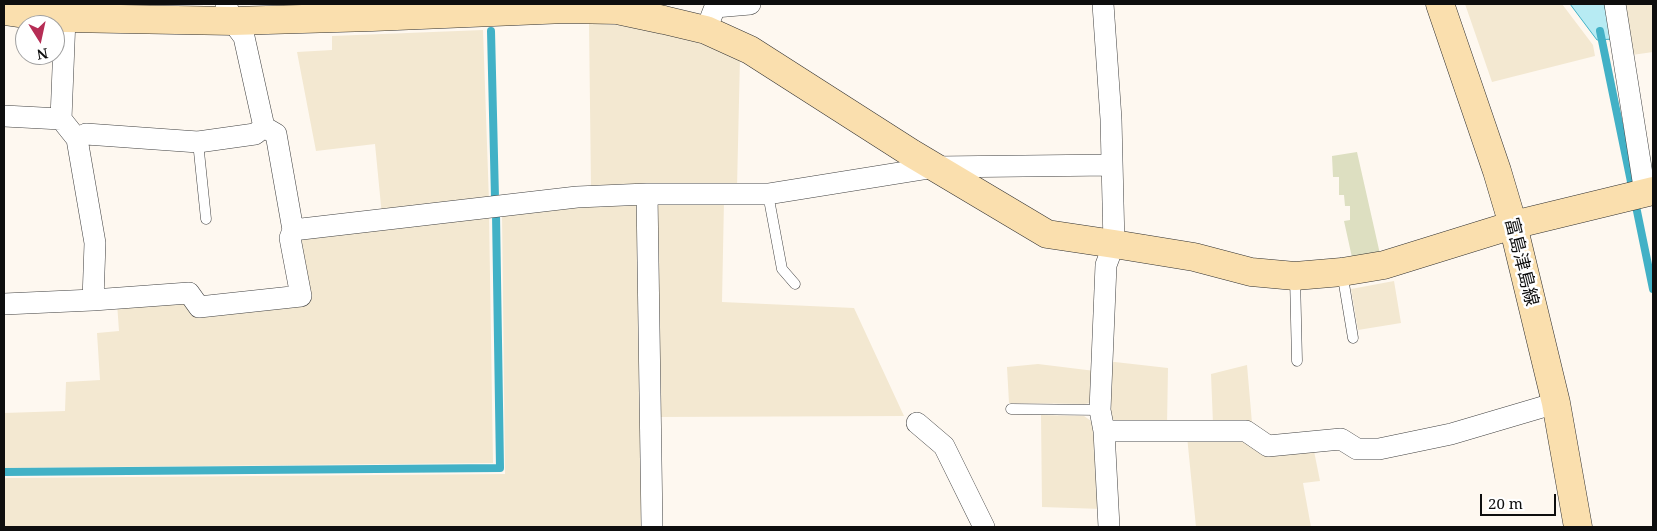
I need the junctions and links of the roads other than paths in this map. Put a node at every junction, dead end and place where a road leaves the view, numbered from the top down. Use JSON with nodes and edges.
{"nodes":[{"id":1,"x":750,"y":4,"type":"edge"},
{"id":2,"x":1103,"y":4,"type":"edge"},
{"id":3,"x":1440,"y":4,"type":"edge"},
{"id":4,"x":1615,"y":4,"type":"edge"},
{"id":5,"x":4,"y":11,"type":"edge"},
{"id":6,"x":67,"y":11,"type":"edge"},
{"id":7,"x":229,"y":12,"type":"edge"},
{"id":8,"x":712,"y":14,"type":"edge"},
{"id":9,"x":4,"y":116,"type":"edge"},
{"id":10,"x":61,"y":119,"type":"junction"},
{"id":11,"x":264,"y":127,"type":"junction"},
{"id":12,"x":77,"y":138,"type":"junction"},
{"id":13,"x":198,"y":142,"type":"junction"},
{"id":14,"x":1112,"y":165,"type":"junction"},
{"id":15,"x":936,"y":167,"type":"junction"},
{"id":16,"x":647,"y":194,"type":"junction"},
{"id":17,"x":768,"y":194,"type":"junction"},
{"id":18,"x":1640,"y":194,"type":"edge"},
{"id":19,"x":206,"y":219,"type":"dead end"},
{"id":20,"x":1512,"y":225,"type":"junction"},
{"id":21,"x":293,"y":230,"type":"junction"},
{"id":22,"x":1114,"y":244,"type":"junction"},
{"id":23,"x":1342,"y":272,"type":"junction"},
{"id":24,"x":1295,"y":276,"type":"junction"},
{"id":25,"x":795,"y":284,"type":"dead end"},
{"id":26,"x":93,"y":300,"type":"junction"},
{"id":27,"x":4,"y":304,"type":"edge"},
{"id":28,"x":1352,"y":338,"type":"dead end"},
{"id":29,"x":1297,"y":360,"type":"dead end"},
{"id":30,"x":1556,"y":404,"type":"junction"},
{"id":31,"x":1010,"y":409,"type":"dead end"},
{"id":32,"x":1100,"y":410,"type":"junction"},
{"id":33,"x":918,"y":423,"type":"dead end"},
{"id":34,"x":1104,"y":431,"type":"junction"},
{"id":35,"x":652,"y":527,"type":"edge"},
{"id":36,"x":984,"y":527,"type":"edge"},
{"id":37,"x":1109,"y":527,"type":"edge"},
{"id":38,"x":1578,"y":527,"type":"edge"}],
"edges":[{"from":1,"to":8,"type":"street"},
{"from":2,"to":14,"type":"street"},
{"from":3,"to":20,"type":"street","name":"富島津島線"},
{"from":4,"to":18,"type":"street"},
{"from":5,"to":6,"type":"street"},
{"from":6,"to":7,"type":"street"},
{"from":6,"to":10,"type":"street"},
{"from":7,"to":8,"type":"street"},
{"from":7,"to":11,"type":"street"},
{"from":8,"to":15,"type":"street"},
{"from":9,"to":10,"type":"street"},
{"from":10,"to":12,"type":"street"},
{"from":11,"to":13,"type":"street"},
{"from":11,"to":21,"type":"street"},
{"from":12,"to":13,"type":"street"},
{"from":12,"to":26,"type":"street"},
{"from":13,"to":19,"type":"lane"},
{"from":14,"to":15,"type":"street"},
{"from":14,"to":22,"type":"street"},
{"from":15,"to":17,"type":"street"},
{"from":15,"to":22,"type":"street"},
{"from":16,"to":17,"type":"street"},
{"from":16,"to":21,"type":"street"},
{"from":16,"to":35,"type":"street"},
{"from":17,"to":25,"type":"lane"},
{"from":18,"to":20,"type":"street"},
{"from":20,"to":23,"type":"street"},
{"from":20,"to":30,"type":"street","name":"富島津島線"},
{"from":21,"to":26,"type":"street"},
{"from":22,"to":24,"type":"street"},
{"from":22,"to":32,"type":"street"},
{"from":23,"to":24,"type":"street"},
{"from":23,"to":28,"type":"lane"},
{"from":24,"to":29,"type":"lane"},
{"from":26,"to":27,"type":"street"},
{"from":30,"to":34,"type":"street"},
{"from":30,"to":38,"type":"street","name":"富島津島線"},
{"from":31,"to":32,"type":"lane"},
{"from":32,"to":34,"type":"street"},
{"from":33,"to":36,"type":"street"},
{"from":34,"to":37,"type":"street"}]}
